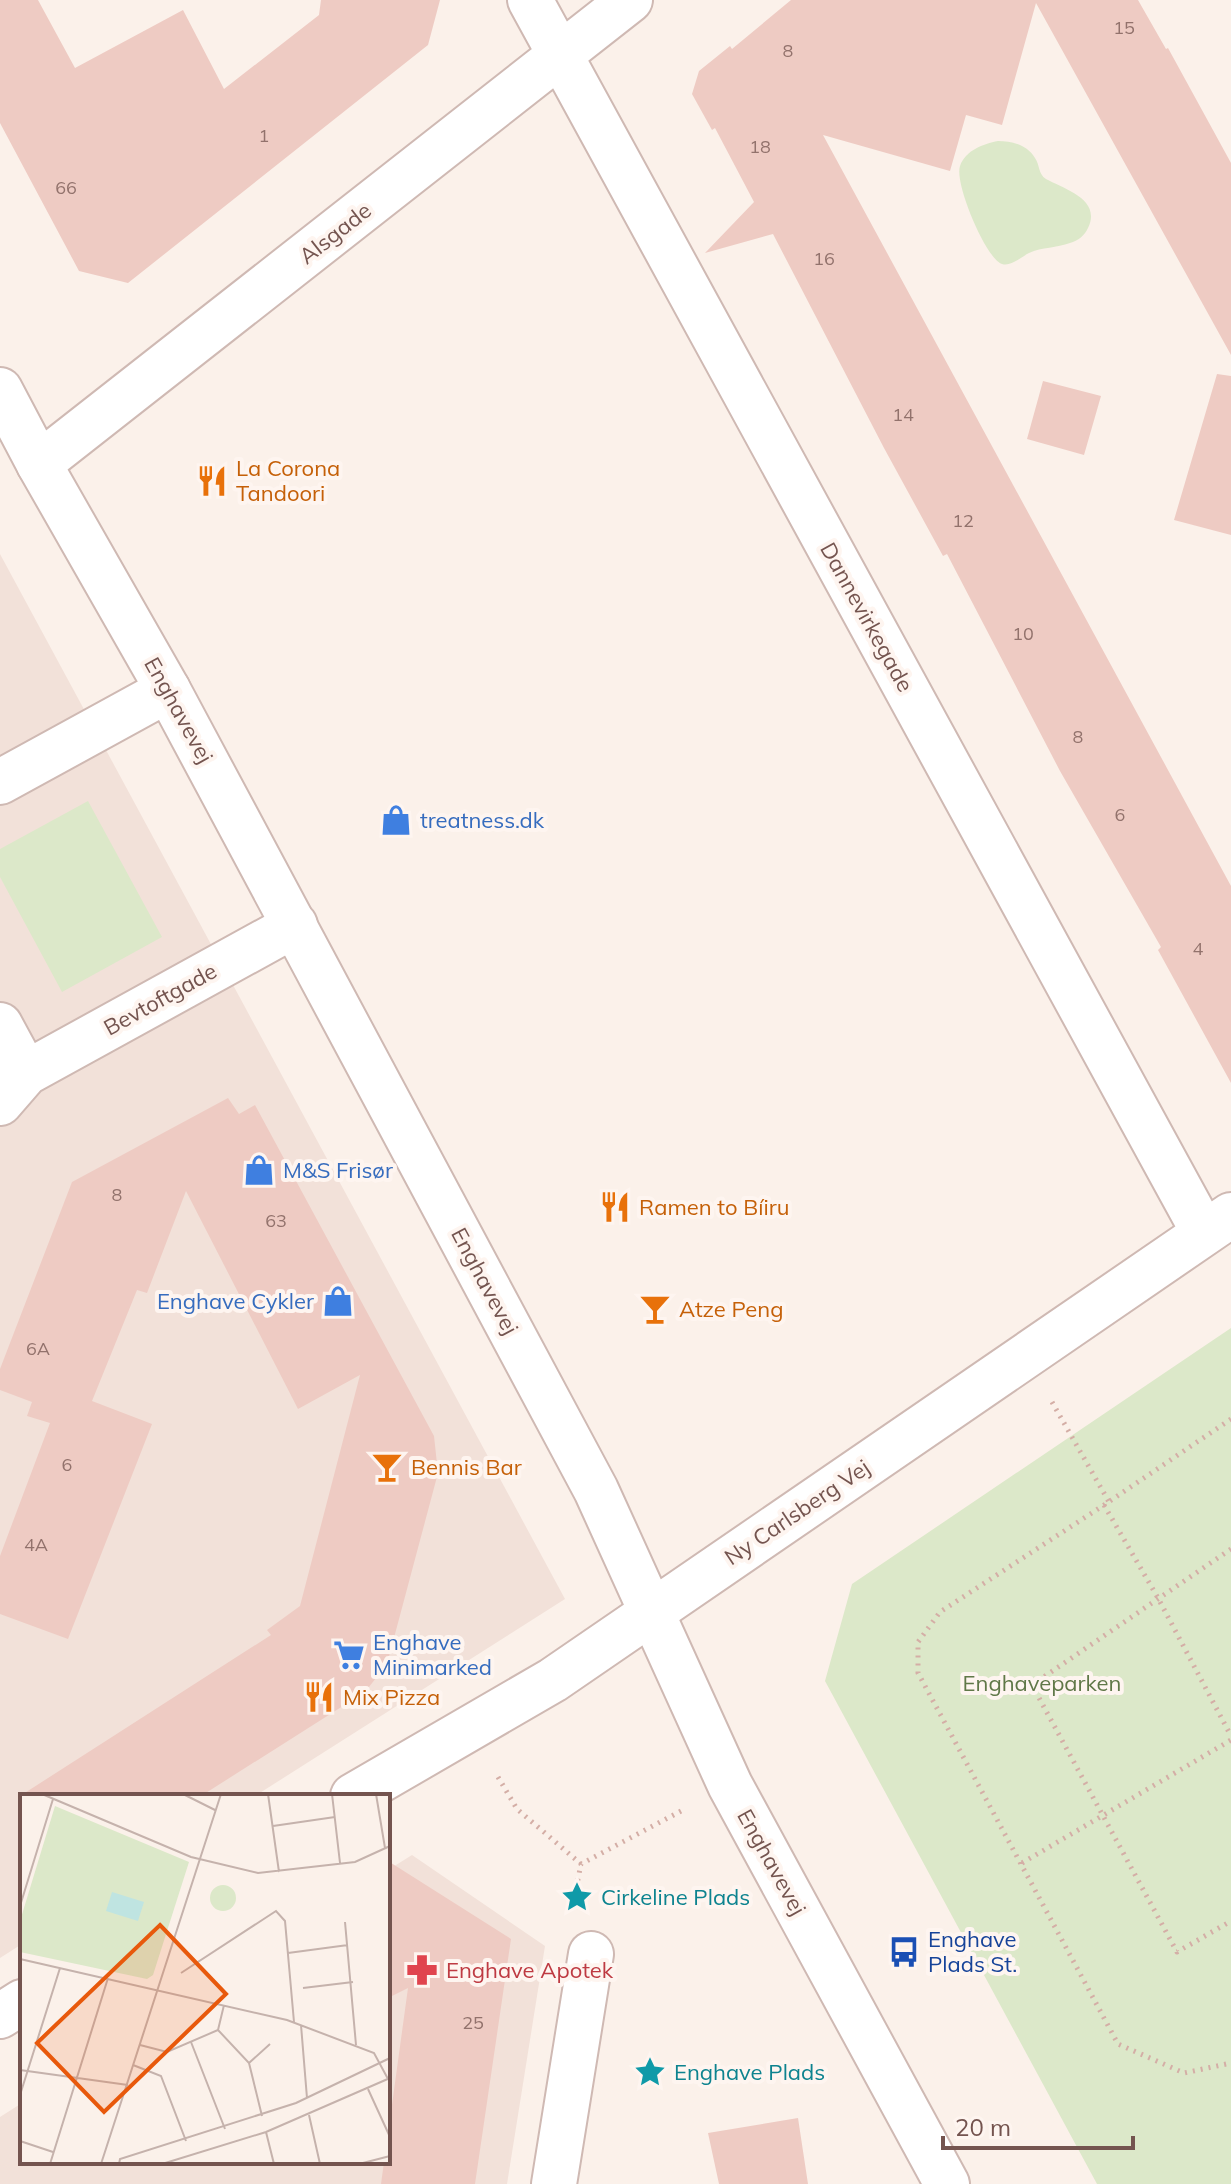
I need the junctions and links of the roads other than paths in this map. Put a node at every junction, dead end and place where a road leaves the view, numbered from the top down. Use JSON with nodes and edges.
{"nodes":[{"id":1,"x":530,"y":0,"type":"edge"},
{"id":2,"x":630,"y":0,"type":"edge"},
{"id":3,"x":560,"y":56,"type":"junction"},
{"id":4,"x":0,"y":390,"type":"edge"},
{"id":5,"x":39,"y":464,"type":"junction"},
{"id":6,"x":168,"y":690,"type":"junction"},
{"id":7,"x":0,"y":782,"type":"edge"},
{"id":8,"x":295,"y":925,"type":"junction"},
{"id":9,"x":0,"y":1025,"type":"edge"},
{"id":10,"x":13,"y":1088,"type":"edge"},
{"id":11,"x":1218,"y":1224,"type":"edge"},
{"id":12,"x":650,"y":1611,"type":"junction"},
{"id":13,"x":356,"y":1794,"type":"edge"},
{"id":14,"x":591,"y":1954,"type":"road end"},
{"id":15,"x":20,"y":2003,"type":"edge"},
{"id":16,"x":0,"y":2016,"type":"edge"},
{"id":17,"x":554,"y":2184,"type":"edge"},
{"id":18,"x":947,"y":2184,"type":"edge"}],
"edges":[{"from":1,"to":3,"type":"street","name":"Dannevirkegade"},
{"from":2,"to":3,"type":"street","name":"Alsgade"},
{"from":3,"to":5,"type":"street","name":"Alsgade"},
{"from":3,"to":11,"type":"street","name":"Dannevirkegade"},
{"from":4,"to":5,"type":"street","name":"Enghavevej"},
{"from":5,"to":6,"type":"street","name":"Enghavevej"},
{"from":6,"to":7,"type":"street"},
{"from":6,"to":8,"type":"street","name":"Enghavevej"},
{"from":8,"to":10,"type":"street","name":"Bevtoftgade"},
{"from":8,"to":12,"type":"street","name":"Enghavevej"},
{"from":9,"to":10,"type":"street","name":"Bevtoftgade"},
{"from":11,"to":12,"type":"street","name":"Ny Carlsberg Vej"},
{"from":12,"to":13,"type":"street","name":"Ny Carlsberg Vej"},
{"from":12,"to":18,"type":"street","name":"Enghavevej"},
{"from":14,"to":17,"type":"street"},
{"from":15,"to":16,"type":"street"}]}
